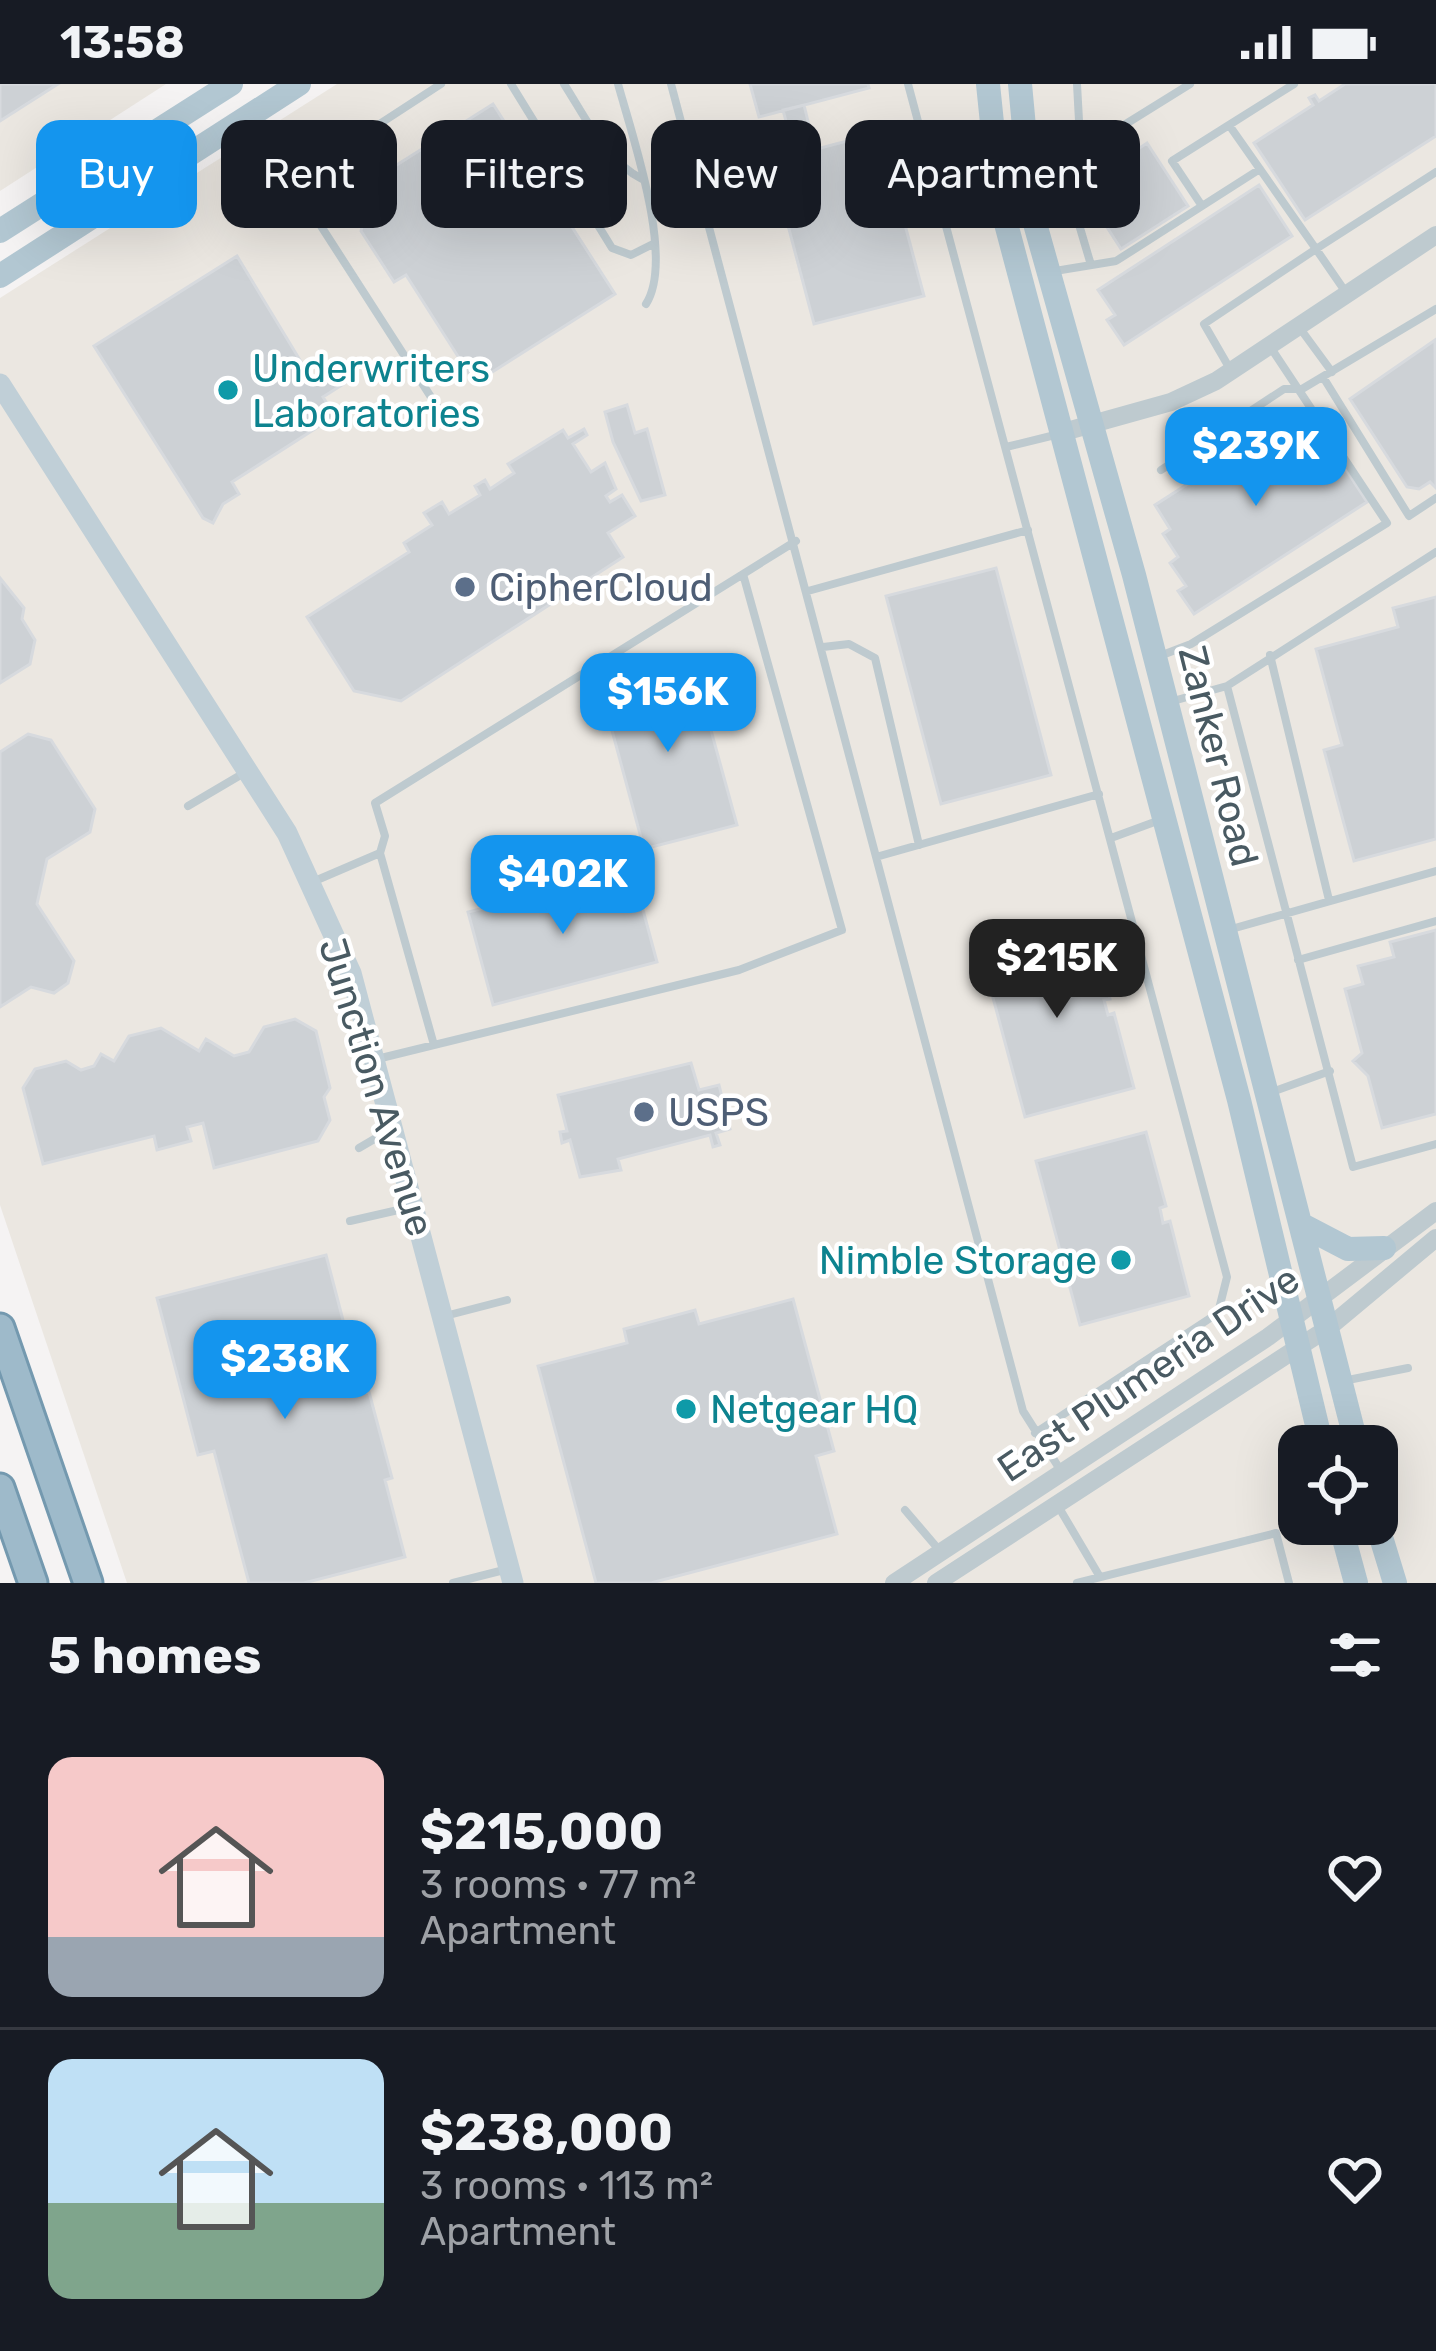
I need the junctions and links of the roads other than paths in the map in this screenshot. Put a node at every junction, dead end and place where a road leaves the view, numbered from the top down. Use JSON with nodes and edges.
{"nodes":[{"id":1,"x":231,"y":84,"type":"edge"},
{"id":2,"x":299,"y":84,"type":"edge"},
{"id":3,"x":441,"y":84,"type":"edge"},
{"id":4,"x":511,"y":84,"type":"edge"},
{"id":5,"x":565,"y":84,"type":"edge"},
{"id":6,"x":618,"y":84,"type":"edge"},
{"id":7,"x":671,"y":84,"type":"edge"},
{"id":8,"x":908,"y":84,"type":"edge"},
{"id":9,"x":988,"y":84,"type":"edge"},
{"id":10,"x":1020,"y":84,"type":"edge"},
{"id":11,"x":1077,"y":84,"type":"edge"},
{"id":12,"x":1190,"y":84,"type":"edge"},
{"id":13,"x":1294,"y":84,"type":"edge"},
{"id":14,"x":174,"y":120,"type":"edge"},
{"id":15,"x":243,"y":120,"type":"edge"},
{"id":16,"x":386,"y":120,"type":"edge"},
{"id":17,"x":1022,"y":120,"type":"edge"},
{"id":18,"x":1079,"y":120,"type":"edge"},
{"id":19,"x":1132,"y":120,"type":"edge"},
{"id":20,"x":1228,"y":125,"type":"junction"},
{"id":21,"x":221,"y":134,"type":"edge"},
{"id":22,"x":1260,"y":169,"type":"junction"},
{"id":23,"x":1436,"y":172,"type":"edge"},
{"id":24,"x":643,"y":179,"type":"junction"},
{"id":25,"x":36,"y":199,"type":"edge"},
{"id":26,"x":1202,"y":206,"type":"junction"},
{"id":27,"x":36,"y":208,"type":"edge"},
{"id":28,"x":0,"y":217,"type":"edge"},
{"id":29,"x":322,"y":228,"type":"edge"},
{"id":30,"x":1037,"y":228,"type":"edge"},
{"id":31,"x":1080,"y":228,"type":"edge"},
{"id":32,"x":0,"y":231,"type":"edge"},
{"id":33,"x":1436,"y":235,"type":"edge"},
{"id":34,"x":653,"y":244,"type":"junction"},
{"id":35,"x":1316,"y":249,"type":"junction"},
{"id":36,"x":1091,"y":266,"type":"junction"},
{"id":37,"x":1050,"y":272,"type":"junction"},
{"id":38,"x":0,"y":276,"type":"edge"},
{"id":39,"x":1347,"y":294,"type":"junction"},
{"id":40,"x":646,"y":304,"type":"dead end"},
{"id":41,"x":1436,"y":309,"type":"edge"},
{"id":42,"x":1298,"y":326,"type":"junction"},
{"id":43,"x":1268,"y":346,"type":"junction"},
{"id":44,"x":1231,"y":370,"type":"junction"},
{"id":45,"x":1327,"y":374,"type":"junction"},
{"id":46,"x":0,"y":384,"type":"edge"},
{"id":47,"x":1302,"y":389,"type":"junction"},
{"id":48,"x":449,"y":424,"type":"dead end"},
{"id":49,"x":1093,"y":425,"type":"junction"},
{"id":50,"x":1060,"y":433,"type":"junction"},
{"id":51,"x":1006,"y":447,"type":"junction"},
{"id":52,"x":1161,"y":470,"type":"dead end"},
{"id":53,"x":1436,"y":498,"type":"edge"},
{"id":54,"x":1028,"y":530,"type":"junction"},
{"id":55,"x":796,"y":541,"type":"junction"},
{"id":56,"x":1436,"y":552,"type":"edge"},
{"id":57,"x":743,"y":574,"type":"junction"},
{"id":58,"x":808,"y":591,"type":"junction"},
{"id":59,"x":823,"y":646,"type":"junction"},
{"id":60,"x":1270,"y":655,"type":"junction"},
{"id":61,"x":1156,"y":657,"type":"junction"},
{"id":62,"x":1227,"y":686,"type":"junction"},
{"id":63,"x":1168,"y":703,"type":"junction"},
{"id":64,"x":247,"y":771,"type":"junction"},
{"id":65,"x":1099,"y":794,"type":"junction"},
{"id":66,"x":188,"y":806,"type":"dead end"},
{"id":67,"x":1162,"y":820,"type":"junction"},
{"id":68,"x":1111,"y":838,"type":"junction"},
{"id":69,"x":919,"y":845,"type":"junction"},
{"id":70,"x":380,"y":853,"type":"junction"},
{"id":71,"x":876,"y":857,"type":"junction"},
{"id":72,"x":1436,"y":872,"type":"edge"},
{"id":73,"x":310,"y":883,"type":"junction"},
{"id":74,"x":1329,"y":900,"type":"junction"},
{"id":75,"x":1284,"y":912,"type":"junction"},
{"id":76,"x":1436,"y":921,"type":"edge"},
{"id":77,"x":1226,"y":930,"type":"junction"},
{"id":78,"x":1298,"y":960,"type":"junction"},
{"id":79,"x":434,"y":1046,"type":"junction"},
{"id":80,"x":376,"y":1060,"type":"junction"},
{"id":81,"x":1330,"y":1070,"type":"junction"},
{"id":82,"x":1268,"y":1094,"type":"junction"},
{"id":83,"x":394,"y":1128,"type":"junction"},
{"id":84,"x":1436,"y":1144,"type":"edge"},
{"id":85,"x":359,"y":1148,"type":"dead end"},
{"id":86,"x":415,"y":1206,"type":"junction"},
{"id":87,"x":1436,"y":1211,"type":"edge"},
{"id":88,"x":350,"y":1221,"type":"dead end"},
{"id":89,"x":1302,"y":1225,"type":"junction"},
{"id":90,"x":1436,"y":1238,"type":"edge"},
{"id":91,"x":1384,"y":1248,"type":"junction"},
{"id":92,"x":1320,"y":1296,"type":"junction"},
{"id":93,"x":507,"y":1300,"type":"dead end"},
{"id":94,"x":1293,"y":1316,"type":"junction"},
{"id":95,"x":443,"y":1317,"type":"junction"},
{"id":96,"x":0,"y":1328,"type":"edge"},
{"id":97,"x":1328,"y":1328,"type":"junction"},
{"id":98,"x":1300,"y":1347,"type":"junction"},
{"id":99,"x":1408,"y":1368,"type":"dead end"},
{"id":100,"x":1342,"y":1381,"type":"junction"},
{"id":101,"x":1317,"y":1425,"type":"edge"},
{"id":102,"x":1352,"y":1425,"type":"edge"},
{"id":103,"x":1035,"y":1432,"type":"junction"},
{"id":104,"x":1062,"y":1472,"type":"junction"},
{"id":105,"x":1045,"y":1484,"type":"junction"},
{"id":106,"x":0,"y":1488,"type":"edge"},
{"id":107,"x":1057,"y":1504,"type":"junction"},
{"id":108,"x":905,"y":1510,"type":"dead end"},
{"id":109,"x":1345,"y":1545,"type":"edge"},
{"id":110,"x":1383,"y":1545,"type":"edge"},
{"id":111,"x":941,"y":1552,"type":"junction"},
{"id":112,"x":511,"y":1576,"type":"edge"},
{"id":113,"x":1100,"y":1577,"type":"junction"},
{"id":114,"x":33,"y":1583,"type":"edge"},
{"id":115,"x":88,"y":1583,"type":"edge"},
{"id":116,"x":453,"y":1583,"type":"edge"},
{"id":117,"x":894,"y":1583,"type":"edge"},
{"id":118,"x":936,"y":1583,"type":"edge"},
{"id":119,"x":1077,"y":1583,"type":"edge"},
{"id":120,"x":1289,"y":1583,"type":"edge"},
{"id":121,"x":1355,"y":1583,"type":"edge"},
{"id":122,"x":1395,"y":1583,"type":"edge"}],
"edges":[{"from":1,"to":14,"type":"main road"},
{"from":2,"to":15,"type":"main road"},
{"from":3,"to":16,"type":"lane"},
{"from":4,"to":34,"type":"lane"},
{"from":5,"to":24,"type":"lane"},
{"from":6,"to":24,"type":"lane"},
{"from":7,"to":55,"type":"lane"},
{"from":8,"to":51,"type":"lane"},
{"from":9,"to":50,"type":"main road","name":"Zanker Road"},
{"from":10,"to":17,"type":"main road","name":"Zanker Road"},
{"from":11,"to":18,"type":"lane"},
{"from":12,"to":19,"type":"lane"},
{"from":13,"to":20,"type":"lane"},
{"from":20,"to":22,"type":"lane"},
{"from":20,"to":26,"type":"lane"},
{"from":21,"to":38,"type":"main road"},
{"from":22,"to":26,"type":"lane"},
{"from":22,"to":35,"type":"lane"},
{"from":23,"to":35,"type":"lane"},
{"from":24,"to":34,"type":"lane"},
{"from":25,"to":28,"type":"main road"},
{"from":26,"to":36,"type":"lane"},
{"from":27,"to":32,"type":"main road"},
{"from":29,"to":48,"type":"lane"},
{"from":30,"to":37,"type":"main road","name":"Zanker Road"},
{"from":31,"to":36,"type":"lane"},
{"from":33,"to":39,"type":"street"},
{"from":34,"to":40,"type":"lane"},
{"from":35,"to":39,"type":"lane"},
{"from":35,"to":44,"type":"lane"},
{"from":36,"to":37,"type":"lane"},
{"from":37,"to":49,"type":"main road","name":"Zanker Road"},
{"from":39,"to":42,"type":"street"},
{"from":41,"to":45,"type":"lane"},
{"from":42,"to":43,"type":"street"},
{"from":42,"to":45,"type":"lane"},
{"from":43,"to":44,"type":"street"},
{"from":43,"to":47,"type":"lane"},
{"from":44,"to":49,"type":"street"},
{"from":45,"to":47,"type":"lane"},
{"from":45,"to":53,"type":"lane"},
{"from":46,"to":64,"type":"main road","name":"Junction Avenue"},
{"from":47,"to":52,"type":"lane"},
{"from":47,"to":61,"type":"lane"},
{"from":49,"to":50,"type":"street"},
{"from":49,"to":61,"type":"main road","name":"Zanker Road"},
{"from":50,"to":51,"type":"lane"},
{"from":50,"to":67,"type":"main road","name":"Zanker Road"},
{"from":51,"to":54,"type":"lane"},
{"from":54,"to":58,"type":"lane"},
{"from":54,"to":65,"type":"lane"},
{"from":55,"to":57,"type":"lane"},
{"from":55,"to":58,"type":"lane"},
{"from":56,"to":60,"type":"lane"},
{"from":57,"to":70,"type":"lane"},
{"from":57,"to":79,"type":"lane"},
{"from":58,"to":59,"type":"lane"},
{"from":59,"to":69,"type":"lane"},
{"from":59,"to":71,"type":"lane"},
{"from":60,"to":62,"type":"lane"},
{"from":60,"to":74,"type":"lane"},
{"from":61,"to":63,"type":"main road","name":"Zanker Road"},
{"from":62,"to":63,"type":"lane"},
{"from":62,"to":75,"type":"lane"},
{"from":63,"to":77,"type":"main road","name":"Zanker Road"},
{"from":64,"to":66,"type":"lane"},
{"from":64,"to":73,"type":"main road","name":"Junction Avenue"},
{"from":65,"to":68,"type":"lane"},
{"from":65,"to":69,"type":"lane"},
{"from":67,"to":68,"type":"lane"},
{"from":67,"to":94,"type":"main road","name":"Zanker Road"},
{"from":68,"to":103,"type":"lane"},
{"from":69,"to":71,"type":"lane"},
{"from":70,"to":73,"type":"lane"},
{"from":70,"to":79,"type":"lane"},
{"from":71,"to":103,"type":"lane"},
{"from":72,"to":74,"type":"lane"},
{"from":73,"to":80,"type":"main road","name":"Junction Avenue"},
{"from":74,"to":75,"type":"lane"},
{"from":75,"to":77,"type":"lane"},
{"from":75,"to":78,"type":"lane"},
{"from":76,"to":78,"type":"lane"},
{"from":77,"to":82,"type":"main road","name":"Zanker Road"},
{"from":78,"to":81,"type":"lane"},
{"from":79,"to":80,"type":"lane"},
{"from":80,"to":83,"type":"main road","name":"Junction Avenue"},
{"from":81,"to":82,"type":"lane"},
{"from":81,"to":84,"type":"lane"},
{"from":82,"to":89,"type":"main road","name":"Zanker Road"},
{"from":83,"to":85,"type":"lane"},
{"from":83,"to":86,"type":"main road","name":"Junction Avenue"},
{"from":86,"to":88,"type":"lane"},
{"from":86,"to":95,"type":"main road","name":"Junction Avenue"},
{"from":87,"to":91,"type":"street","name":"East Plumeria Drive"},
{"from":89,"to":91,"type":"main road"},
{"from":89,"to":92,"type":"main road","name":"Zanker Road"},
{"from":90,"to":97,"type":"street","name":"East Plumeria Drive"},
{"from":91,"to":92,"type":"street","name":"East Plumeria Drive"},
{"from":92,"to":94,"type":"street","name":"East Plumeria Drive"},
{"from":92,"to":97,"type":"main road","name":"Zanker Road"},
{"from":93,"to":95,"type":"lane"},
{"from":94,"to":98,"type":"main road","name":"Zanker Road"},
{"from":94,"to":104,"type":"street","name":"East Plumeria Drive"},
{"from":95,"to":112,"type":"main road","name":"Junction Avenue"},
{"from":96,"to":115,"type":"highway"},
{"from":97,"to":98,"type":"street","name":"East Plumeria Drive"},
{"from":97,"to":100,"type":"main road","name":"Zanker Road"},
{"from":98,"to":101,"type":"main road","name":"Zanker Road"},
{"from":98,"to":107,"type":"street","name":"East Plumeria Drive"},
{"from":99,"to":100,"type":"lane"},
{"from":100,"to":102,"type":"main road","name":"Zanker Road"},
{"from":103,"to":104,"type":"lane"},
{"from":104,"to":105,"type":"street","name":"East Plumeria Drive"},
{"from":105,"to":107,"type":"street"},
{"from":105,"to":111,"type":"street","name":"East Plumeria Drive"},
{"from":106,"to":114,"type":"highway"},
{"from":107,"to":113,"type":"lane"},
{"from":107,"to":118,"type":"street","name":"East Plumeria Drive"},
{"from":108,"to":111,"type":"lane"},
{"from":109,"to":121,"type":"main road"},
{"from":110,"to":122,"type":"main road"},
{"from":111,"to":117,"type":"street","name":"East Plumeria Drive"},
{"from":112,"to":116,"type":"lane"},
{"from":113,"to":119,"type":"lane"},
{"from":113,"to":120,"type":"lane"}]}
